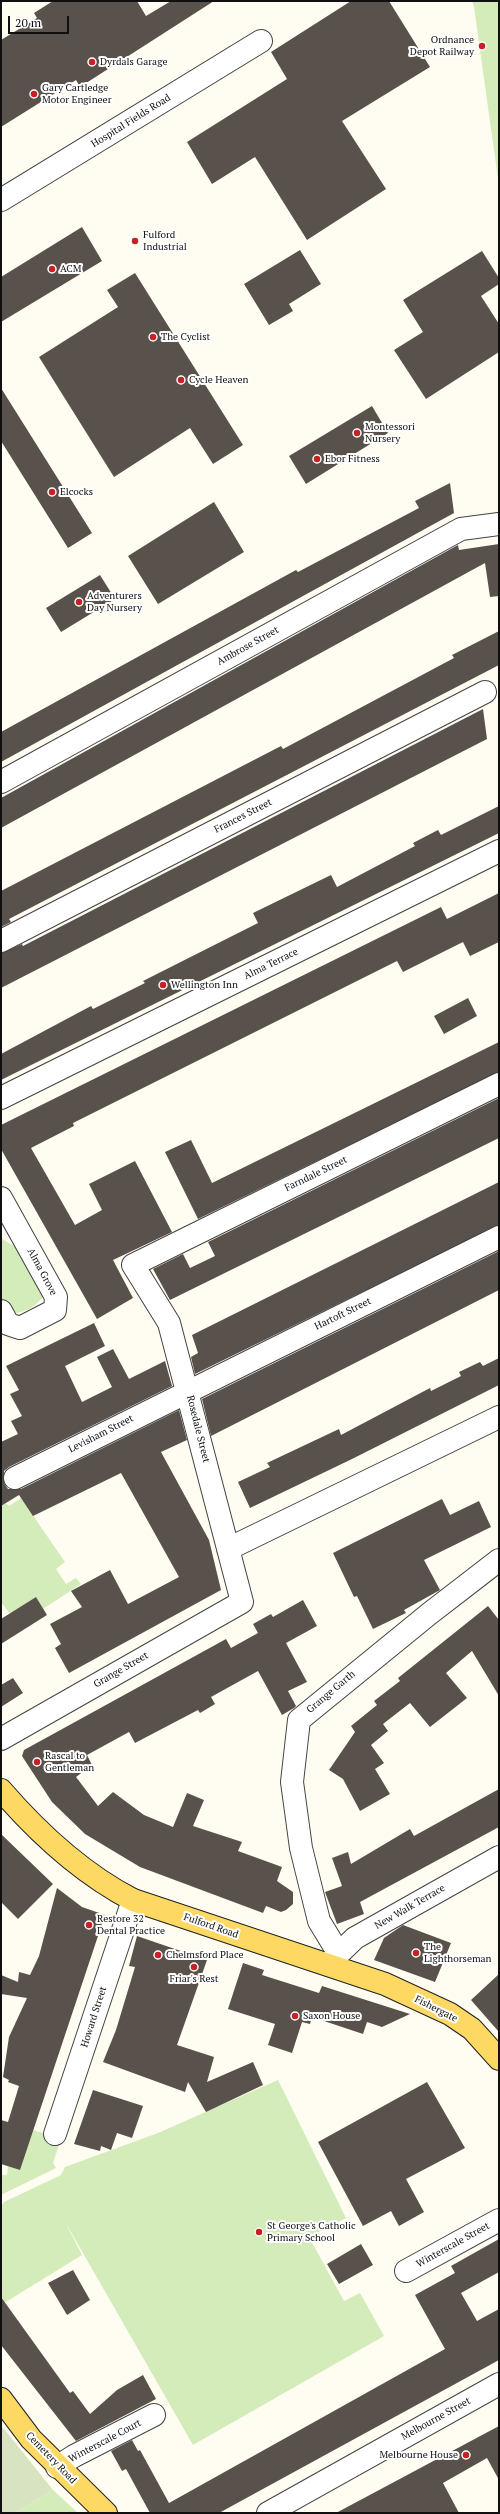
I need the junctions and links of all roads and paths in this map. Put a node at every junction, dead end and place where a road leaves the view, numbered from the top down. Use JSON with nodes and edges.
{"nodes":[{"id":1,"x":261,"y":41,"type":"dead end"},
{"id":2,"x":1,"y":200,"type":"edge"},
{"id":3,"x":499,"y":524,"type":"edge"},
{"id":4,"x":484,"y":692,"type":"dead end"},
{"id":5,"x":1,"y":782,"type":"edge"},
{"id":6,"x":499,"y":851,"type":"edge"},
{"id":7,"x":1,"y":941,"type":"edge"},
{"id":8,"x":499,"y":1084,"type":"edge"},
{"id":9,"x":1,"y":1098,"type":"edge"},
{"id":10,"x":1,"y":1198,"type":"edge"},
{"id":11,"x":499,"y":1237,"type":"edge"},
{"id":12,"x":133,"y":1265,"type":"joint"},
{"id":13,"x":1,"y":1311,"type":"edge"},
{"id":14,"x":188,"y":1391,"type":"junction"},
{"id":15,"x":499,"y":1417,"type":"edge"},
{"id":16,"x":15,"y":1478,"type":"dead end"},
{"id":17,"x":228,"y":1549,"type":"junction"},
{"id":18,"x":499,"y":1560,"type":"edge"},
{"id":19,"x":242,"y":1602,"type":"joint"},
{"id":20,"x":1,"y":1739,"type":"edge"},
{"id":21,"x":1,"y":1790,"type":"edge"},
{"id":22,"x":499,"y":1857,"type":"edge"},
{"id":23,"x":133,"y":1900,"type":"junction"},
{"id":24,"x":333,"y":1959,"type":"junction"},
{"id":25,"x":385,"y":1984,"type":"joint"},
{"id":26,"x":499,"y":2059,"type":"edge"},
{"id":27,"x":55,"y":2134,"type":"dead end"},
{"id":28,"x":499,"y":2220,"type":"edge"},
{"id":29,"x":406,"y":2271,"type":"dead end"},
{"id":30,"x":499,"y":2384,"type":"edge"},
{"id":31,"x":1,"y":2399,"type":"edge"},
{"id":32,"x":154,"y":2415,"type":"dead end"},
{"id":33,"x":57,"y":2468,"type":"junction"},
{"id":34,"x":298,"y":2506,"type":"edge"},
{"id":35,"x":106,"y":2513,"type":"edge"},
{"id":36,"x":268,"y":2513,"type":"edge"}],
"edges":[{"from":1,"to":2,"type":"street","name":"Hospital Fields Road"},
{"from":3,"to":5,"type":"street","name":"Ambrose Street"},
{"from":4,"to":7,"type":"street","name":"Frances Street"},
{"from":6,"to":9,"type":"street","name":"Alma Terrace"},
{"from":8,"to":12,"type":"street","name":"Farndale Street"},
{"from":10,"to":13,"type":"street","name":"Alma Grove"},
{"from":11,"to":14,"type":"street","name":"Hartoft Street"},
{"from":12,"to":14,"type":"street","name":"Rosedale Street"},
{"from":14,"to":16,"type":"street","name":"Levisham Street"},
{"from":14,"to":17,"type":"street","name":"Rosedale Street"},
{"from":15,"to":17,"type":"street"},
{"from":17,"to":19,"type":"street","name":"Rosedale Street"},
{"from":18,"to":24,"type":"street","name":"Grange Garth"},
{"from":19,"to":20,"type":"street","name":"Grange Street"},
{"from":21,"to":23,"type":"main road","name":"Fulford Road"},
{"from":22,"to":24,"type":"street","name":"New Walk Terrace"},
{"from":23,"to":24,"type":"main road","name":"Fulford Road"},
{"from":23,"to":27,"type":"street","name":"Howard Street"},
{"from":24,"to":25,"type":"main road","name":"Fulford Road"},
{"from":25,"to":26,"type":"main road","name":"Fishergate"},
{"from":28,"to":29,"type":"street","name":"Winterscale Street"},
{"from":30,"to":34,"type":"street","name":"Melbourne Street"},
{"from":31,"to":33,"type":"main road","name":"Cemetery Road"},
{"from":32,"to":33,"type":"street","name":"Winterscale Court"},
{"from":33,"to":35,"type":"main road","name":"Cemetery Road"},
{"from":34,"to":36,"type":"street","name":"Melbourne Street"}]}
